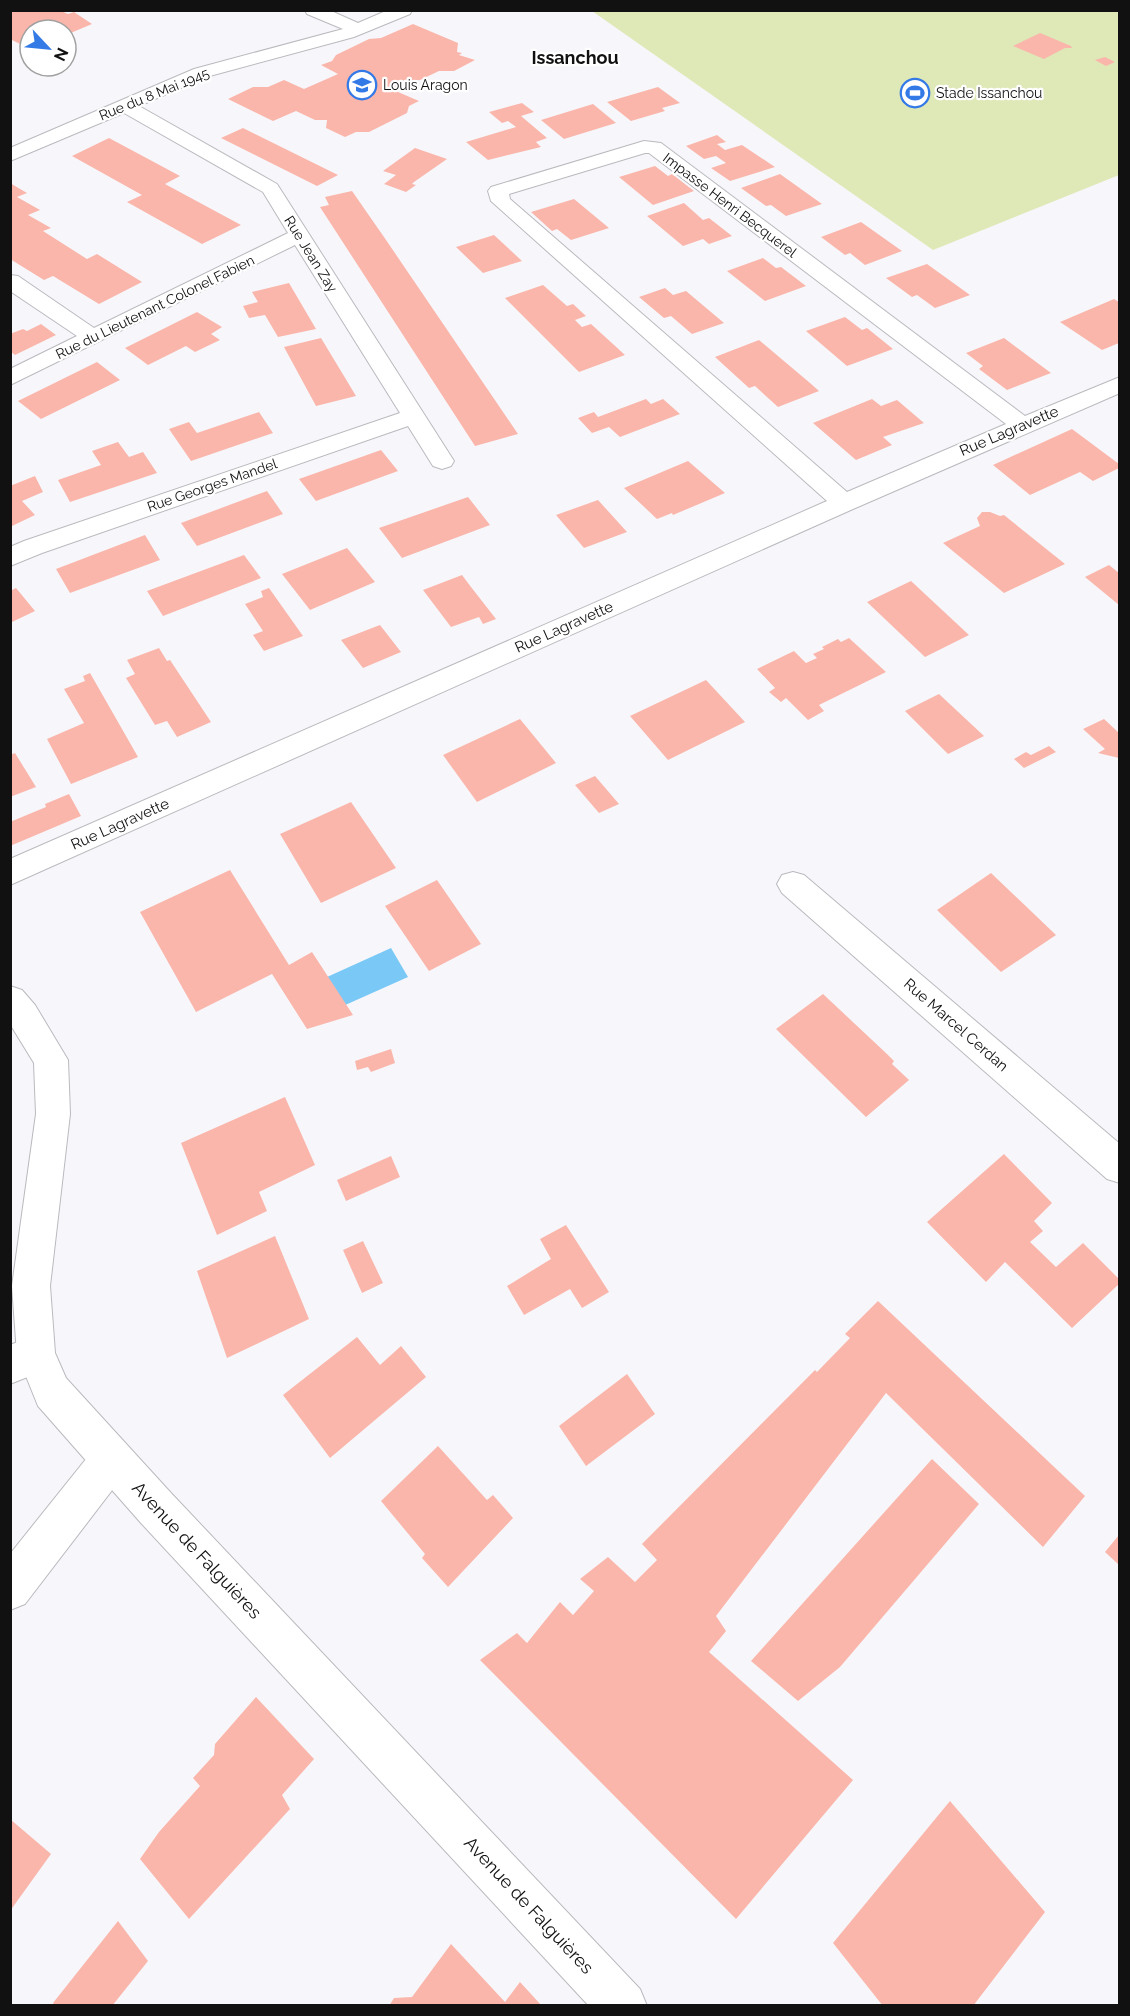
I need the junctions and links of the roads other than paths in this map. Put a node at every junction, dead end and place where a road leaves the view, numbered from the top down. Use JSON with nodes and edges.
{"nodes":[{"id":1,"x":313,"y":10,"type":"edge"},
{"id":2,"x":404,"y":10,"type":"edge"},
{"id":3,"x":357,"y":29,"type":"junction"},
{"id":4,"x":124,"y":105,"type":"junction"},
{"id":5,"x":10,"y":155,"type":"edge"},
{"id":6,"x":300,"y":235,"type":"junction"},
{"id":7,"x":10,"y":281,"type":"edge"},
{"id":8,"x":93,"y":337,"type":"junction"},
{"id":9,"x":10,"y":378,"type":"edge"},
{"id":10,"x":1119,"y":384,"type":"edge"},
{"id":11,"x":414,"y":416,"type":"junction"},
{"id":12,"x":1022,"y":425,"type":"junction"},
{"id":13,"x":442,"y":461,"type":"dead end"},
{"id":14,"x":844,"y":503,"type":"junction"},
{"id":15,"x":10,"y":558,"type":"edge"},
{"id":16,"x":10,"y":873,"type":"edge"},
{"id":17,"x":793,"y":884,"type":"dead end"},
{"id":18,"x":10,"y":1000,"type":"edge"},
{"id":19,"x":1119,"y":1167,"type":"edge"},
{"id":20,"x":23,"y":1360,"type":"edge"},
{"id":21,"x":112,"y":1458,"type":"junction"},
{"id":22,"x":10,"y":1589,"type":"edge"},
{"id":23,"x":623,"y":2006,"type":"edge"}],
"edges":[{"from":1,"to":3,"type":"street"},
{"from":2,"to":3,"type":"street","name":"Rue du 8 Mai 1945"},
{"from":3,"to":4,"type":"street","name":"Rue du 8 Mai 1945"},
{"from":4,"to":5,"type":"street","name":"Rue du 8 Mai 1945"},
{"from":4,"to":6,"type":"street","name":"Rue Jean Zay"},
{"from":6,"to":8,"type":"street","name":"Rue du Lieutenant Colonel Fabien"},
{"from":6,"to":11,"type":"street","name":"Rue Jean Zay"},
{"from":7,"to":8,"type":"street"},
{"from":8,"to":9,"type":"street","name":"Rue du Lieutenant Colonel Fabien"},
{"from":10,"to":12,"type":"street","name":"Rue Lagravette"},
{"from":11,"to":13,"type":"street","name":"Rue Jean Zay"},
{"from":11,"to":15,"type":"street","name":"Rue Georges Mandel"},
{"from":12,"to":14,"type":"street","name":"Rue Lagravette"},
{"from":12,"to":14,"type":"street","name":"Impasse Henri Becquerel"},
{"from":14,"to":16,"type":"street","name":"Rue Lagravette"},
{"from":17,"to":19,"type":"street","name":"Rue Marcel Cerdan"},
{"from":18,"to":20,"type":"street","name":"Avenue de Falguières"},
{"from":20,"to":21,"type":"street","name":"Avenue de Falguières"},
{"from":21,"to":22,"type":"street"},
{"from":21,"to":23,"type":"street","name":"Avenue de Falguières"}]}
